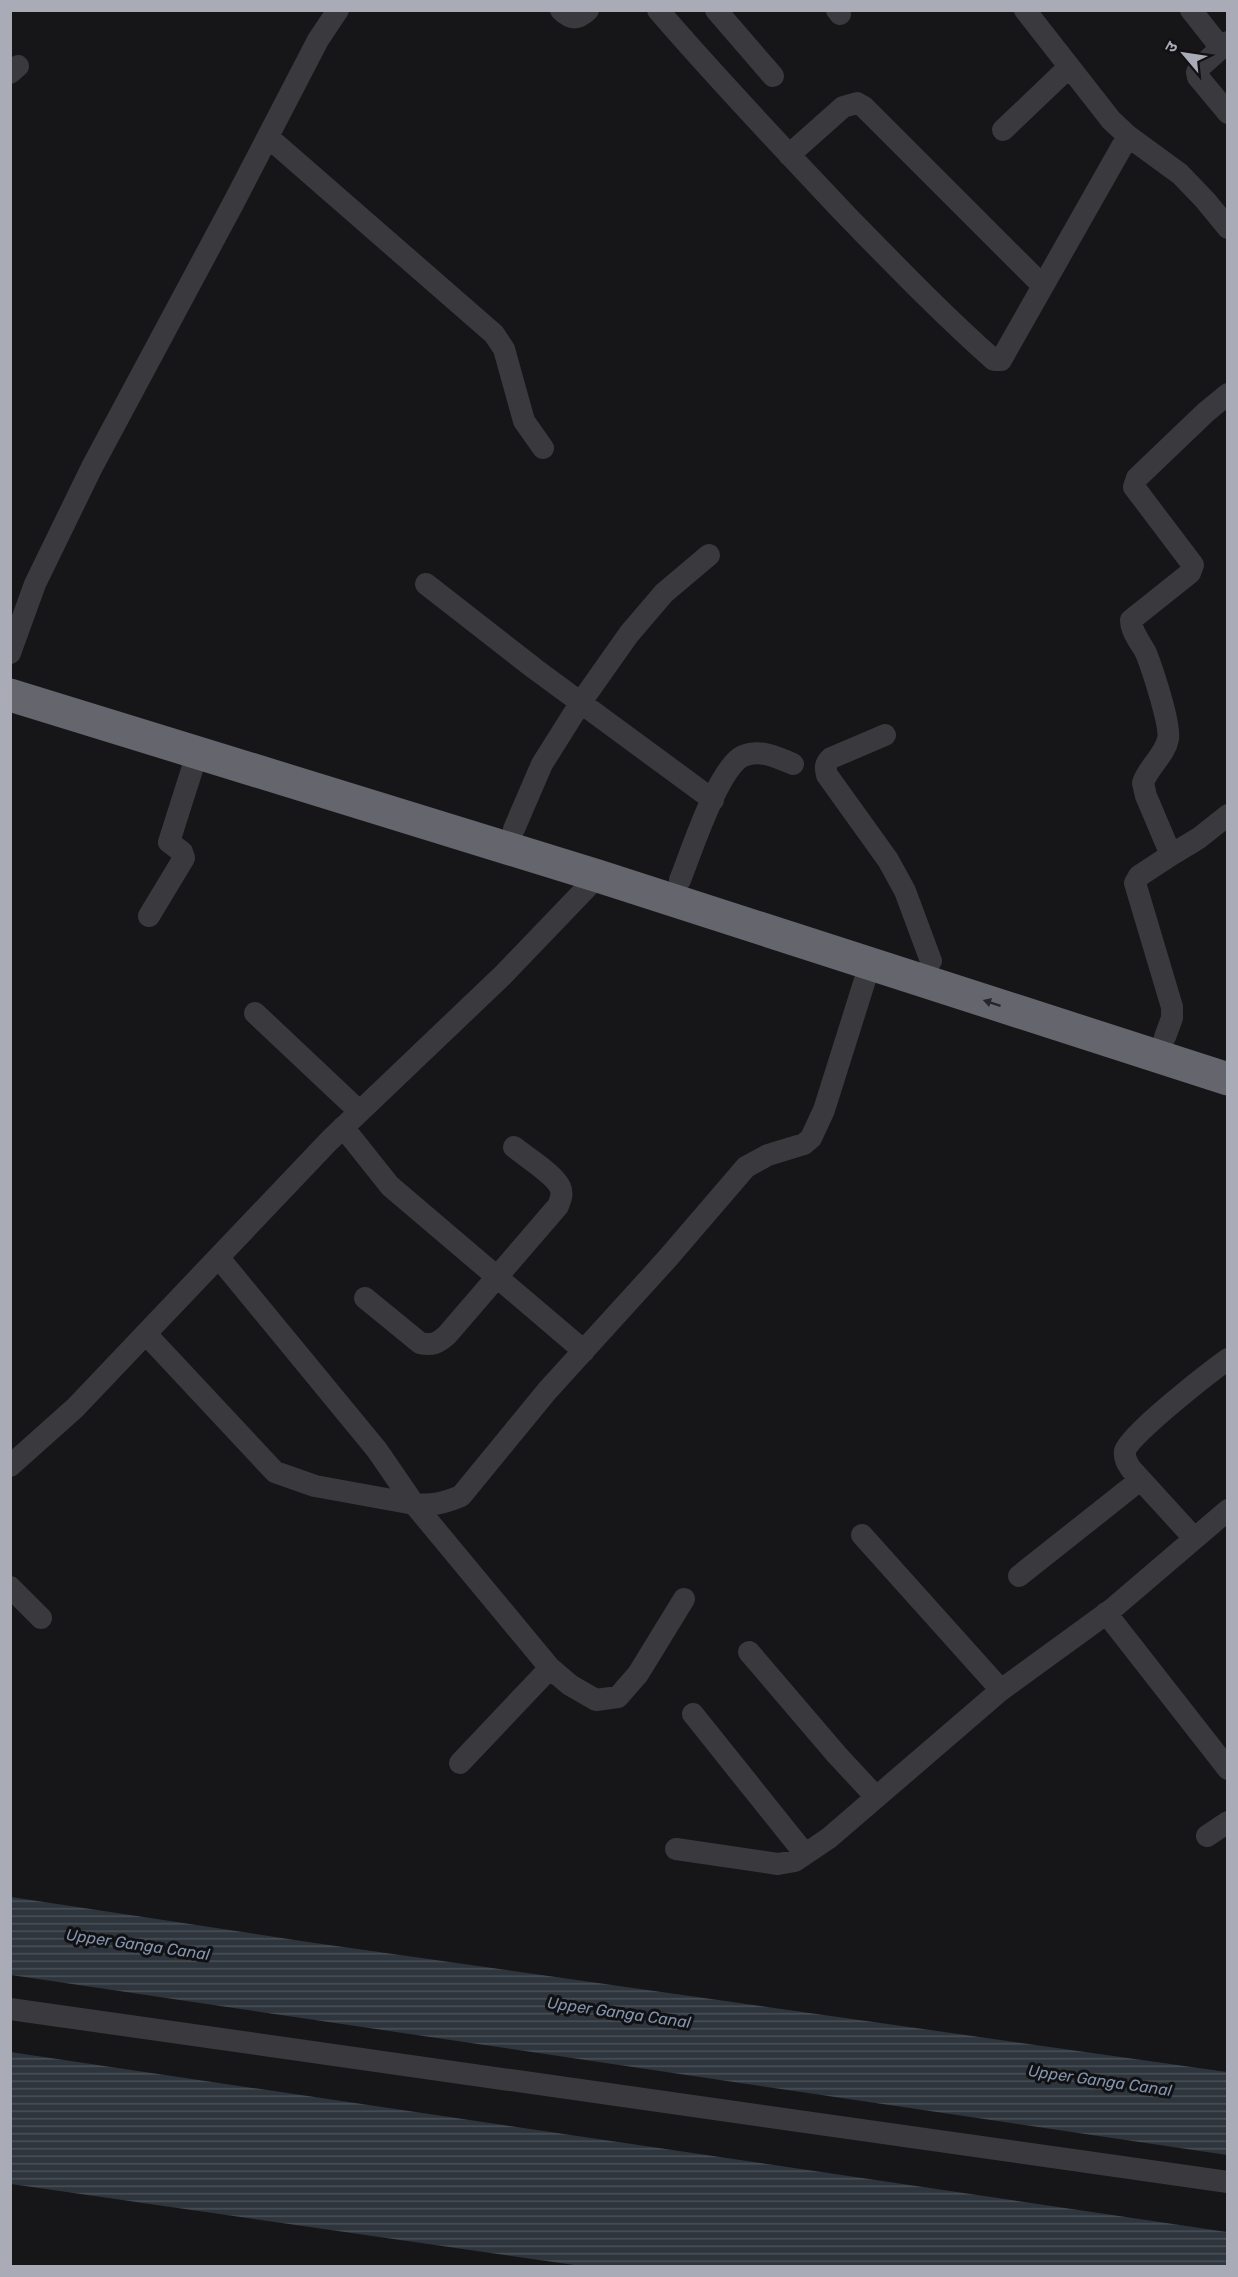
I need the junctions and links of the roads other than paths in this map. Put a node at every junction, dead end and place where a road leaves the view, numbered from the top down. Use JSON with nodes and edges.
{"nodes":[{"id":1,"x":338,"y":10,"type":"edge"},
{"id":2,"x":561,"y":10,"type":"edge"},
{"id":3,"x":588,"y":10,"type":"edge"},
{"id":4,"x":658,"y":10,"type":"edge"},
{"id":5,"x":716,"y":10,"type":"edge"},
{"id":6,"x":1024,"y":10,"type":"edge"},
{"id":7,"x":1191,"y":10,"type":"edge"},
{"id":8,"x":1224,"y":45,"type":"edge"},
{"id":9,"x":1069,"y":67,"type":"junction"},
{"id":10,"x":773,"y":76,"type":"dead end"},
{"id":11,"x":1227,"y":113,"type":"edge"},
{"id":12,"x":1002,"y":130,"type":"dead end"},
{"id":13,"x":1128,"y":136,"type":"junction"},
{"id":14,"x":268,"y":137,"type":"junction"},
{"id":15,"x":789,"y":155,"type":"junction"},
{"id":16,"x":1227,"y":228,"type":"edge"},
{"id":17,"x":1042,"y":285,"type":"junction"},
{"id":18,"x":1227,"y":394,"type":"edge"},
{"id":19,"x":543,"y":448,"type":"dead end"},
{"id":20,"x":709,"y":555,"type":"dead end"},
{"id":21,"x":426,"y":584,"type":"dead end"},
{"id":22,"x":10,"y":653,"type":"edge"},
{"id":23,"x":10,"y":673,"type":"edge"},
{"id":24,"x":10,"y":694,"type":"edge"},
{"id":25,"x":581,"y":702,"type":"junction"},
{"id":26,"x":885,"y":735,"type":"dead end"},
{"id":27,"x":197,"y":754,"type":"junction"},
{"id":28,"x":793,"y":764,"type":"dead end"},
{"id":29,"x":713,"y":800,"type":"junction"},
{"id":30,"x":1227,"y":816,"type":"edge"},
{"id":31,"x":514,"y":829,"type":"junction"},
{"id":32,"x":1171,"y":855,"type":"junction"},
{"id":33,"x":598,"y":876,"type":"junction"},
{"id":34,"x":680,"y":880,"type":"junction"},
{"id":35,"x":149,"y":916,"type":"dead end"},
{"id":36,"x":930,"y":961,"type":"junction"},
{"id":37,"x":870,"y":964,"type":"junction"},
{"id":38,"x":255,"y":1013,"type":"dead end"},
{"id":39,"x":1165,"y":1036,"type":"junction"},
{"id":40,"x":1227,"y":1058,"type":"edge"},
{"id":41,"x":1227,"y":1079,"type":"edge"},
{"id":42,"x":351,"y":1119,"type":"junction"},
{"id":43,"x":514,"y":1147,"type":"dead end"},
{"id":44,"x":219,"y":1258,"type":"junction"},
{"id":45,"x":496,"y":1278,"type":"junction"},
{"id":46,"x":365,"y":1298,"type":"dead end"},
{"id":47,"x":146,"y":1334,"type":"junction"},
{"id":48,"x":584,"y":1351,"type":"junction"},
{"id":49,"x":1226,"y":1364,"type":"edge"},
{"id":50,"x":10,"y":1466,"type":"edge"},
{"id":51,"x":1140,"y":1480,"type":"junction"},
{"id":52,"x":414,"y":1504,"type":"junction"},
{"id":53,"x":1227,"y":1510,"type":"edge"},
{"id":54,"x":862,"y":1534,"type":"dead end"},
{"id":55,"x":1194,"y":1538,"type":"junction"},
{"id":56,"x":1020,"y":1576,"type":"dead end"},
{"id":57,"x":10,"y":1587,"type":"edge"},
{"id":58,"x":684,"y":1599,"type":"dead end"},
{"id":59,"x":1106,"y":1613,"type":"junction"},
{"id":60,"x":41,"y":1617,"type":"dead end"},
{"id":61,"x":749,"y":1652,"type":"dead end"},
{"id":62,"x":550,"y":1668,"type":"junction"},
{"id":63,"x":1001,"y":1690,"type":"junction"},
{"id":64,"x":693,"y":1714,"type":"dead end"},
{"id":65,"x":460,"y":1763,"type":"dead end"},
{"id":66,"x":1227,"y":1769,"type":"edge"},
{"id":67,"x":876,"y":1797,"type":"junction"},
{"id":68,"x":1227,"y":1822,"type":"edge"},
{"id":69,"x":1207,"y":1836,"type":"dead end"},
{"id":70,"x":676,"y":1849,"type":"dead end"},
{"id":71,"x":805,"y":1854,"type":"junction"},
{"id":72,"x":10,"y":2009,"type":"edge"},
{"id":73,"x":1227,"y":2182,"type":"edge"}],
"edges":[{"from":1,"to":14,"type":"street"},
{"from":2,"to":3,"type":"street"},
{"from":4,"to":15,"type":"street"},
{"from":5,"to":10,"type":"street"},
{"from":6,"to":9,"type":"street"},
{"from":7,"to":8,"type":"street"},
{"from":8,"to":11,"type":"street"},
{"from":9,"to":12,"type":"street"},
{"from":9,"to":13,"type":"street"},
{"from":13,"to":16,"type":"street"},
{"from":13,"to":17,"type":"street"},
{"from":14,"to":19,"type":"street"},
{"from":14,"to":22,"type":"street"},
{"from":15,"to":17,"type":"street"},
{"from":15,"to":17,"type":"street"},
{"from":18,"to":32,"type":"street"},
{"from":20,"to":25,"type":"street"},
{"from":21,"to":25,"type":"street"},
{"from":23,"to":31,"type":"highway"},
{"from":24,"to":27,"type":"highway"},
{"from":25,"to":29,"type":"street"},
{"from":25,"to":31,"type":"street"},
{"from":26,"to":36,"type":"street"},
{"from":27,"to":33,"type":"highway"},
{"from":27,"to":35,"type":"street"},
{"from":28,"to":29,"type":"street"},
{"from":29,"to":34,"type":"street"},
{"from":30,"to":32,"type":"street"},
{"from":31,"to":34,"type":"highway"},
{"from":32,"to":39,"type":"street"},
{"from":33,"to":37,"type":"highway"},
{"from":33,"to":42,"type":"street"},
{"from":34,"to":36,"type":"highway"},
{"from":36,"to":39,"type":"highway"},
{"from":41,"to":37,"type":"highway","one_way":true},
{"from":37,"to":48,"type":"street"},
{"from":38,"to":42,"type":"street"},
{"from":39,"to":40,"type":"highway"},
{"from":42,"to":44,"type":"street"},
{"from":42,"to":45,"type":"street"},
{"from":43,"to":45,"type":"street"},
{"from":44,"to":47,"type":"street"},
{"from":44,"to":52,"type":"street"},
{"from":45,"to":46,"type":"street"},
{"from":45,"to":48,"type":"street"},
{"from":47,"to":50,"type":"street"},
{"from":47,"to":52,"type":"street"},
{"from":48,"to":52,"type":"street"},
{"from":49,"to":51,"type":"street"},
{"from":51,"to":55,"type":"street"},
{"from":51,"to":56,"type":"street"},
{"from":52,"to":62,"type":"street"},
{"from":53,"to":55,"type":"street"},
{"from":54,"to":63,"type":"street"},
{"from":55,"to":59,"type":"street"},
{"from":57,"to":60,"type":"street"},
{"from":58,"to":62,"type":"street"},
{"from":59,"to":63,"type":"street"},
{"from":59,"to":66,"type":"street"},
{"from":61,"to":67,"type":"street"},
{"from":62,"to":65,"type":"street"},
{"from":63,"to":67,"type":"street"},
{"from":64,"to":71,"type":"street"},
{"from":67,"to":71,"type":"street"},
{"from":68,"to":69,"type":"street"},
{"from":70,"to":71,"type":"street"},
{"from":72,"to":73,"type":"street"}]}
